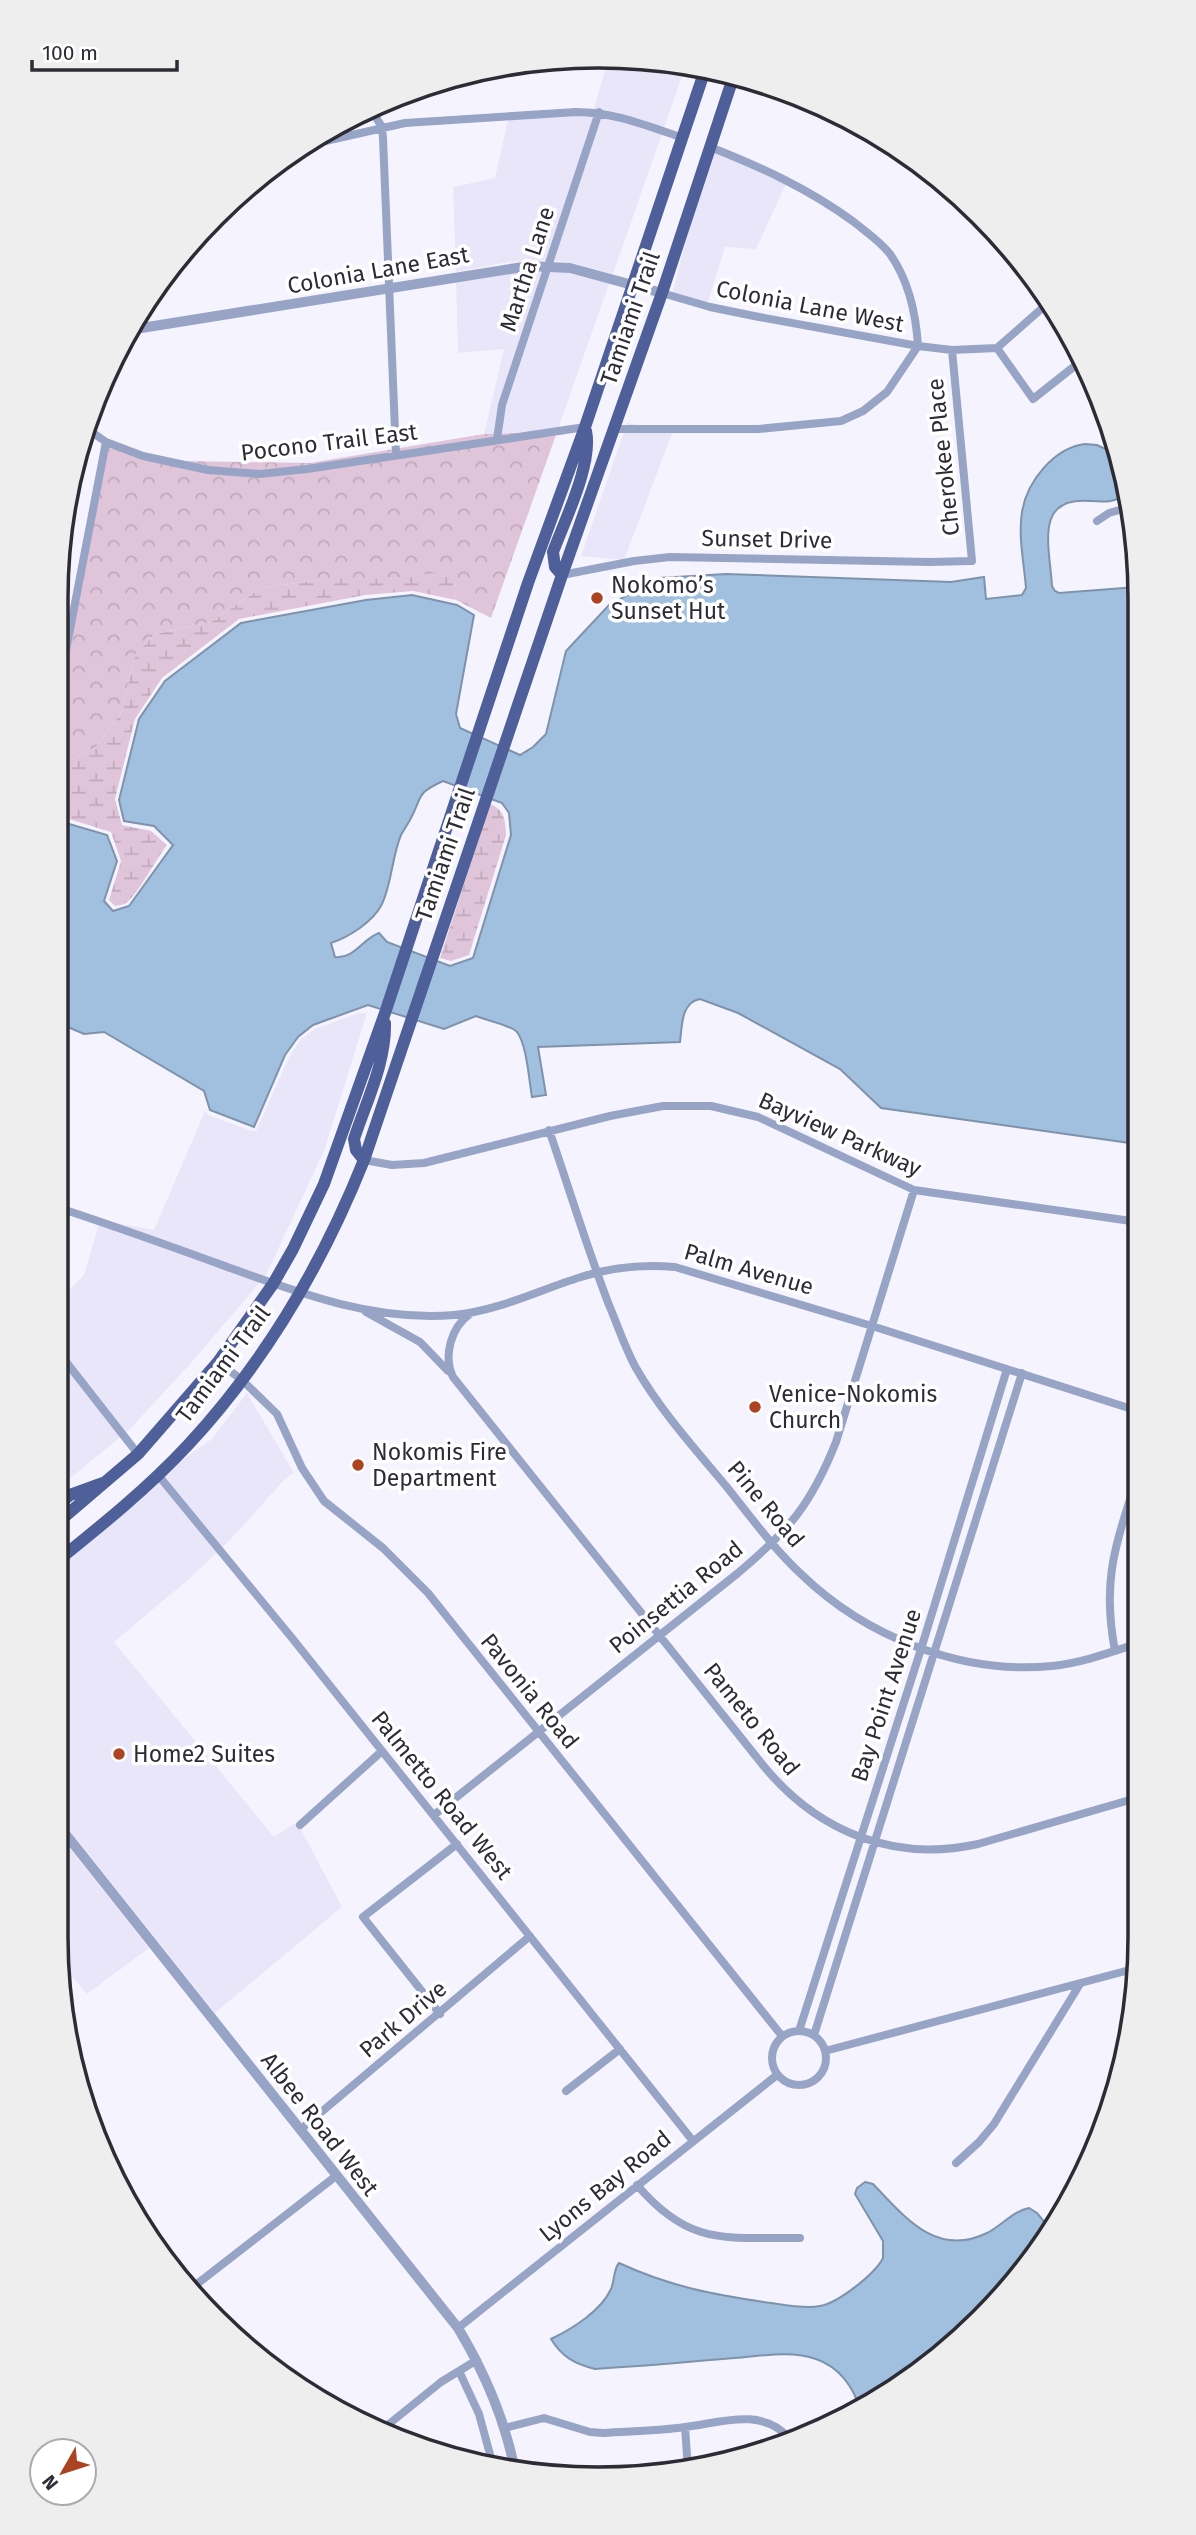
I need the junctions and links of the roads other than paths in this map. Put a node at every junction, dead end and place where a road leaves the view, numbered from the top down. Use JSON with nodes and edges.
{"nodes":[{"id":1,"x":702,"y":78,"type":"edge"},
{"id":2,"x":731,"y":85,"type":"edge"},
{"id":3,"x":599,"y":112,"type":"junction"},
{"id":4,"x":376,"y":118,"type":"edge"},
{"id":5,"x":382,"y":127,"type":"junction"},
{"id":6,"x":683,"y":138,"type":"junction"},
{"id":7,"x":329,"y":142,"type":"edge"},
{"id":8,"x":710,"y":147,"type":"junction"},
{"id":9,"x":549,"y":265,"type":"junction"},
{"id":10,"x":633,"y":285,"type":"junction"},
{"id":11,"x":389,"y":289,"type":"junction"},
{"id":12,"x":662,"y":293,"type":"junction"},
{"id":13,"x":1041,"y":309,"type":"edge"},
{"id":14,"x":142,"y":328,"type":"edge"},
{"id":15,"x":918,"y":346,"type":"junction"},
{"id":16,"x":997,"y":348,"type":"junction"},
{"id":17,"x":952,"y":350,"type":"junction"},
{"id":18,"x":1074,"y":367,"type":"edge"},
{"id":19,"x":585,"y":427,"type":"junction"},
{"id":20,"x":614,"y":429,"type":"junction"},
{"id":21,"x":94,"y":434,"type":"edge"},
{"id":22,"x":497,"y":439,"type":"junction"},
{"id":23,"x":106,"y":442,"type":"junction"},
{"id":24,"x":396,"y":455,"type":"junction"},
{"id":25,"x":1120,"y":510,"type":"edge"},
{"id":26,"x":1097,"y":521,"type":"dead end"},
{"id":27,"x":972,"y":561,"type":"joint"},
{"id":28,"x":562,"y":575,"type":"junction"},
{"id":29,"x":68,"y":640,"type":"edge"},
{"id":30,"x":385,"y":1013,"type":"junction"},
{"id":31,"x":550,"y":1130,"type":"junction"},
{"id":32,"x":364,"y":1160,"type":"junction"},
{"id":33,"x":914,"y":1190,"type":"junction"},
{"id":34,"x":68,"y":1211,"type":"edge"},
{"id":35,"x":1128,"y":1221,"type":"edge"},
{"id":36,"x":596,"y":1272,"type":"junction"},
{"id":37,"x":273,"y":1284,"type":"junction"},
{"id":38,"x":300,"y":1294,"type":"junction"},
{"id":39,"x":360,"y":1309,"type":"junction"},
{"id":40,"x":473,"y":1312,"type":"junction"},
{"id":41,"x":873,"y":1326,"type":"junction"},
{"id":42,"x":218,"y":1362,"type":"junction"},
{"id":43,"x":68,"y":1364,"type":"edge"},
{"id":44,"x":1007,"y":1369,"type":"junction"},
{"id":45,"x":1022,"y":1373,"type":"junction"},
{"id":46,"x":453,"y":1377,"type":"junction"},
{"id":47,"x":242,"y":1380,"type":"junction"},
{"id":48,"x":1128,"y":1407,"type":"edge"},
{"id":49,"x":138,"y":1454,"type":"junction"},
{"id":50,"x":158,"y":1475,"type":"junction"},
{"id":51,"x":110,"y":1480,"type":"junction"},
{"id":52,"x":68,"y":1497,"type":"edge"},
{"id":53,"x":1128,"y":1508,"type":"edge"},
{"id":54,"x":68,"y":1514,"type":"edge"},
{"id":55,"x":773,"y":1544,"type":"junction"},
{"id":56,"x":68,"y":1552,"type":"edge"},
{"id":57,"x":659,"y":1635,"type":"junction"},
{"id":58,"x":1128,"y":1647,"type":"edge"},
{"id":59,"x":921,"y":1649,"type":"junction"},
{"id":60,"x":1115,"y":1651,"type":"junction"},
{"id":61,"x":934,"y":1653,"type":"junction"},
{"id":62,"x":538,"y":1732,"type":"junction"},
{"id":63,"x":382,"y":1751,"type":"junction"},
{"id":64,"x":1128,"y":1800,"type":"edge"},
{"id":65,"x":434,"y":1815,"type":"junction"},
{"id":66,"x":300,"y":1825,"type":"dead end"},
{"id":67,"x":860,"y":1836,"type":"junction"},
{"id":68,"x":68,"y":1837,"type":"edge"},
{"id":69,"x":875,"y":1842,"type":"junction"},
{"id":70,"x":457,"y":1844,"type":"junction"},
{"id":71,"x":530,"y":1937,"type":"junction"},
{"id":72,"x":1127,"y":1971,"type":"edge"},
{"id":73,"x":1080,"y":1984,"type":"junction"},
{"id":74,"x":440,"y":2014,"type":"junction"},
{"id":75,"x":799,"y":2031,"type":"junction"},
{"id":76,"x":814,"y":2035,"type":"junction"},
{"id":77,"x":782,"y":2036,"type":"junction"},
{"id":78,"x":620,"y":2049,"type":"junction"},
{"id":79,"x":825,"y":2051,"type":"junction"},
{"id":80,"x":778,"y":2075,"type":"junction"},
{"id":81,"x":566,"y":2091,"type":"dead end"},
{"id":82,"x":300,"y":2130,"type":"junction"},
{"id":83,"x":693,"y":2141,"type":"junction"},
{"id":84,"x":956,"y":2163,"type":"dead end"},
{"id":85,"x":336,"y":2176,"type":"junction"},
{"id":86,"x":637,"y":2185,"type":"junction"},
{"id":87,"x":800,"y":2238,"type":"dead end"},
{"id":88,"x":200,"y":2286,"type":"edge"},
{"id":89,"x":458,"y":2328,"type":"junction"},
{"id":90,"x":477,"y":2360,"type":"junction"},
{"id":91,"x":459,"y":2371,"type":"junction"},
{"id":92,"x":390,"y":2424,"type":"edge"},
{"id":93,"x":685,"y":2427,"type":"junction"},
{"id":94,"x":505,"y":2428,"type":"junction"},
{"id":95,"x":784,"y":2433,"type":"edge"},
{"id":96,"x":490,"y":2456,"type":"edge"},
{"id":97,"x":687,"y":2459,"type":"edge"},
{"id":98,"x":512,"y":2460,"type":"edge"}],
"edges":[{"from":1,"to":6,"type":"main road","name":"Tamiami Trail"},
{"from":2,"to":8,"type":"main road","name":"Tamiami Trail"},
{"from":3,"to":5,"type":"street"},
{"from":3,"to":6,"type":"street"},
{"from":3,"to":9,"type":"street","name":"Martha Lane"},
{"from":4,"to":5,"type":"street"},
{"from":5,"to":7,"type":"street"},
{"from":5,"to":11,"type":"street"},
{"from":6,"to":10,"type":"main road","name":"Tamiami Trail"},
{"from":8,"to":12,"type":"main road","name":"Tamiami Trail"},
{"from":8,"to":15,"type":"street"},
{"from":9,"to":10,"type":"street","name":"Colonia Lane East"},
{"from":9,"to":11,"type":"street","name":"Colonia Lane East"},
{"from":9,"to":22,"type":"street","name":"Martha Lane"},
{"from":10,"to":12,"type":"street","name":"Colonia Lane East"},
{"from":10,"to":19,"type":"main road","name":"Tamiami Trail"},
{"from":11,"to":14,"type":"street","name":"Colonia Lane East"},
{"from":11,"to":24,"type":"street"},
{"from":12,"to":15,"type":"street","name":"Colonia Lane West"},
{"from":12,"to":20,"type":"main road","name":"Tamiami Trail"},
{"from":13,"to":16,"type":"street"},
{"from":15,"to":17,"type":"street","name":"Colonia Lane West"},
{"from":15,"to":20,"type":"street"},
{"from":16,"to":17,"type":"street","name":"Colonia Lane West"},
{"from":16,"to":18,"type":"street"},
{"from":17,"to":27,"type":"street","name":"Cherokee Place"},
{"from":19,"to":22,"type":"street","name":"Pocono Trail East"},
{"from":19,"to":28,"type":"main road"},
{"from":19,"to":30,"type":"main road","name":"Tamiami Trail"},
{"from":20,"to":28,"type":"main road","name":"Tamiami Trail"},
{"from":21,"to":23,"type":"street","name":"Pocono Trail East"},
{"from":22,"to":24,"type":"street","name":"Pocono Trail East"},
{"from":23,"to":24,"type":"street","name":"Pocono Trail East"},
{"from":23,"to":29,"type":"street"},
{"from":25,"to":26,"type":"street"},
{"from":27,"to":28,"type":"street","name":"Sunset Drive"},
{"from":28,"to":32,"type":"main road","name":"Tamiami Trail"},
{"from":30,"to":32,"type":"main road"},
{"from":30,"to":37,"type":"main road","name":"Tamiami Trail"},
{"from":31,"to":32,"type":"street","name":"Bayview Parkway"},
{"from":31,"to":33,"type":"street","name":"Bayview Parkway"},
{"from":31,"to":36,"type":"street","name":"Pine Road"},
{"from":32,"to":38,"type":"main road","name":"Tamiami Trail"},
{"from":33,"to":35,"type":"street","name":"Bayview Parkway"},
{"from":33,"to":41,"type":"street","name":"Poinsettia Road"},
{"from":34,"to":37,"type":"street","name":"Palm Avenue"},
{"from":36,"to":40,"type":"street","name":"Palm Avenue"},
{"from":36,"to":41,"type":"street","name":"Palm Avenue"},
{"from":36,"to":55,"type":"street","name":"Pine Road"},
{"from":37,"to":38,"type":"street","name":"Palm Avenue"},
{"from":37,"to":42,"type":"main road","name":"Tamiami Trail"},
{"from":38,"to":39,"type":"street","name":"Palm Avenue"},
{"from":38,"to":47,"type":"main road","name":"Tamiami Trail"},
{"from":39,"to":40,"type":"street","name":"Palm Avenue"},
{"from":39,"to":46,"type":"street","name":"Pameto Road"},
{"from":40,"to":46,"type":"street"},
{"from":41,"to":44,"type":"street","name":"Palm Avenue"},
{"from":41,"to":55,"type":"street","name":"Poinsettia Road"},
{"from":42,"to":47,"type":"street","name":"Pavonia Road"},
{"from":42,"to":49,"type":"main road","name":"Tamiami Trail"},
{"from":43,"to":49,"type":"street"},
{"from":44,"to":45,"type":"street","name":"Palm Avenue"},
{"from":44,"to":59,"type":"street","name":"Bay Point Avenue"},
{"from":45,"to":48,"type":"street","name":"Palm Avenue"},
{"from":45,"to":61,"type":"street","name":"Bay Point Avenue"},
{"from":46,"to":57,"type":"street","name":"Pameto Road"},
{"from":47,"to":50,"type":"main road","name":"Tamiami Trail"},
{"from":47,"to":62,"type":"street","name":"Pavonia Road"},
{"from":49,"to":51,"type":"main road","name":"Tamiami Trail"},
{"from":50,"to":56,"type":"main road","name":"Tamiami Trail"},
{"from":50,"to":63,"type":"street","name":"Palmetto Road West"},
{"from":51,"to":52,"type":"main road"},
{"from":51,"to":54,"type":"main road","name":"Tamiami Trail"},
{"from":53,"to":60,"type":"street"},
{"from":55,"to":57,"type":"street","name":"Poinsettia Road"},
{"from":55,"to":59,"type":"street","name":"Pine Road"},
{"from":57,"to":62,"type":"street","name":"Poinsettia Road"},
{"from":57,"to":67,"type":"street","name":"Pameto Road"},
{"from":58,"to":60,"type":"street","name":"Pine Road"},
{"from":59,"to":61,"type":"street","name":"Pine Road"},
{"from":59,"to":67,"type":"street","name":"Bay Point Avenue"},
{"from":60,"to":61,"type":"street","name":"Pine Road"},
{"from":61,"to":69,"type":"street","name":"Bay Point Avenue"},
{"from":62,"to":65,"type":"street","name":"Poinsettia Road"},
{"from":62,"to":77,"type":"street","name":"Pavonia Road"},
{"from":63,"to":65,"type":"street","name":"Palmetto Road West"},
{"from":63,"to":66,"type":"street"},
{"from":64,"to":69,"type":"street","name":"Pameto Road"},
{"from":65,"to":70,"type":"street","name":"Palmetto Road West"},
{"from":67,"to":69,"type":"street","name":"Pameto Road"},
{"from":67,"to":75,"type":"street","name":"Bay Point Avenue"},
{"from":68,"to":82,"type":"street","name":"Albee Road West"},
{"from":69,"to":76,"type":"street","name":"Bay Point Avenue"},
{"from":70,"to":71,"type":"street","name":"Palmetto Road West"},
{"from":70,"to":74,"type":"street"},
{"from":71,"to":74,"type":"street","name":"Park Drive"},
{"from":71,"to":78,"type":"street","name":"Palmetto Road West"},
{"from":72,"to":73,"type":"street"},
{"from":73,"to":79,"type":"street"},
{"from":73,"to":84,"type":"street"},
{"from":74,"to":82,"type":"street","name":"Park Drive"},
{"from":75,"to":76,"type":"street"},
{"from":75,"to":77,"type":"street"},
{"from":76,"to":79,"type":"street"},
{"from":77,"to":80,"type":"street"},
{"from":78,"to":81,"type":"street"},
{"from":78,"to":83,"type":"street","name":"Palmetto Road West"},
{"from":79,"to":80,"type":"street"},
{"from":80,"to":83,"type":"street","name":"Lyons Bay Road"},
{"from":82,"to":85,"type":"street","name":"Albee Road West"},
{"from":83,"to":86,"type":"street","name":"Lyons Bay Road"},
{"from":85,"to":88,"type":"street"},
{"from":85,"to":89,"type":"street","name":"Albee Road West"},
{"from":86,"to":87,"type":"street"},
{"from":86,"to":89,"type":"street","name":"Lyons Bay Road"},
{"from":89,"to":90,"type":"street","name":"Albee Road West"},
{"from":90,"to":91,"type":"street"},
{"from":90,"to":94,"type":"street","name":"Albee Road West"},
{"from":91,"to":92,"type":"street"},
{"from":91,"to":96,"type":"street"},
{"from":93,"to":94,"type":"street"},
{"from":93,"to":95,"type":"street"},
{"from":93,"to":97,"type":"street"},
{"from":94,"to":98,"type":"street","name":"Albee Road West"}]}
